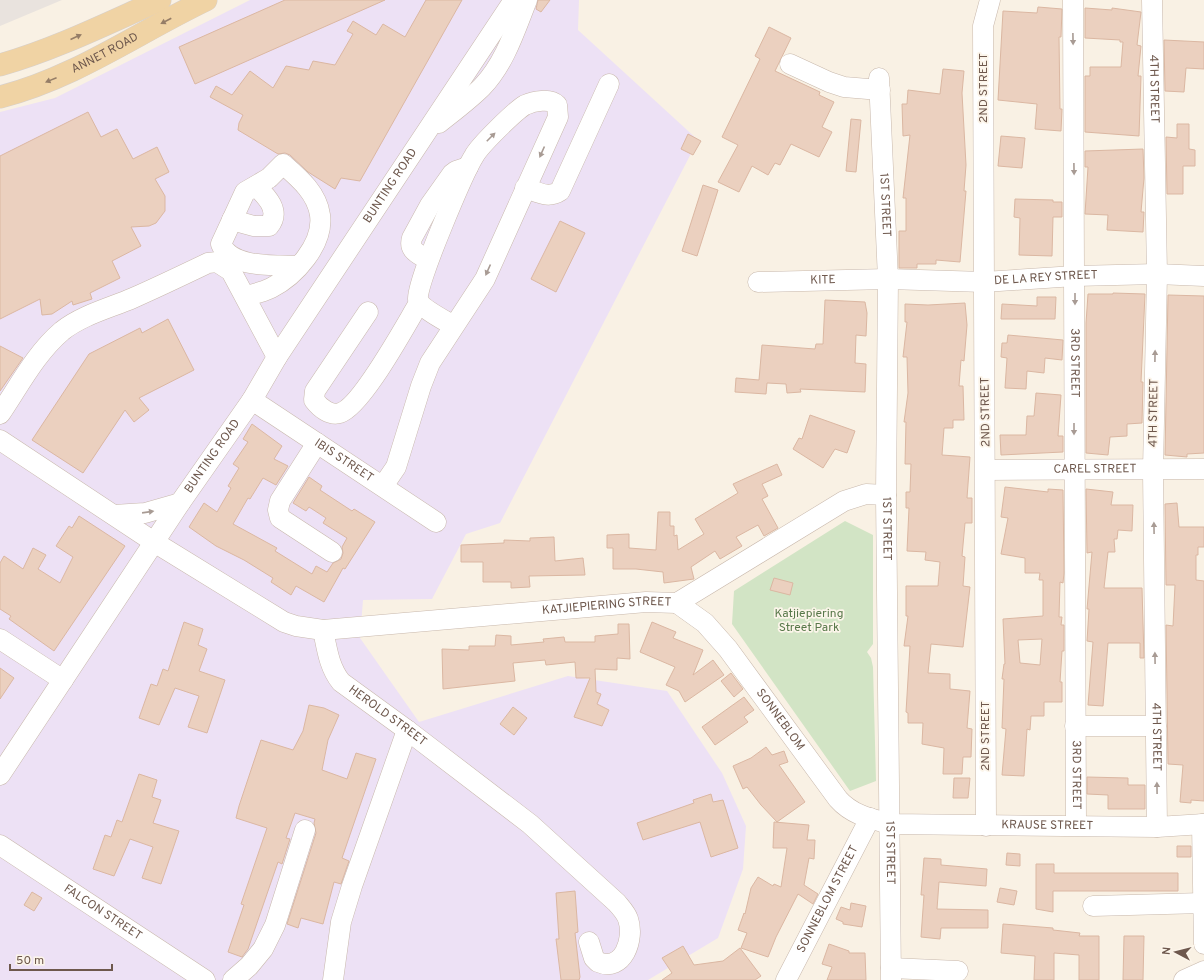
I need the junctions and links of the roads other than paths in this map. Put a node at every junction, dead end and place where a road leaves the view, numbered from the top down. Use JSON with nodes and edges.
{"nodes":[{"id":1,"x":160,"y":0,"type":"edge"},
{"id":2,"x":206,"y":0,"type":"edge"},
{"id":3,"x":515,"y":0,"type":"edge"},
{"id":4,"x":527,"y":0,"type":"edge"},
{"id":5,"x":990,"y":0,"type":"edge"},
{"id":6,"x":1073,"y":0,"type":"edge"},
{"id":7,"x":1152,"y":0,"type":"edge"},
{"id":8,"x":790,"y":64,"type":"dead end"},
{"id":9,"x":0,"y":65,"type":"edge"},
{"id":10,"x":610,"y":84,"type":"dead end"},
{"id":11,"x":0,"y":97,"type":"edge"},
{"id":12,"x":423,"y":137,"type":"junction"},
{"id":13,"x":256,"y":186,"type":"junction"},
{"id":14,"x":525,"y":188,"type":"junction"},
{"id":15,"x":232,"y":220,"type":"junction"},
{"id":16,"x":299,"y":266,"type":"junction"},
{"id":17,"x":1157,"y":274,"type":"junction"},
{"id":18,"x":1075,"y":276,"type":"junction"},
{"id":19,"x":1204,"y":276,"type":"edge"},
{"id":20,"x":888,"y":279,"type":"junction"},
{"id":21,"x":758,"y":282,"type":"dead end"},
{"id":22,"x":984,"y":282,"type":"junction"},
{"id":23,"x":245,"y":296,"type":"junction"},
{"id":24,"x":419,"y":303,"type":"junction"},
{"id":25,"x":368,"y":312,"type":"dead end"},
{"id":26,"x":454,"y":326,"type":"junction"},
{"id":27,"x":277,"y":357,"type":"junction"},
{"id":28,"x":252,"y":400,"type":"junction"},
{"id":29,"x":0,"y":414,"type":"edge"},
{"id":30,"x":0,"y":440,"type":"edge"},
{"id":31,"x":317,"y":443,"type":"junction"},
{"id":32,"x":1074,"y":469,"type":"junction"},
{"id":33,"x":1204,"y":469,"type":"edge"},
{"id":34,"x":986,"y":470,"type":"junction"},
{"id":35,"x":1153,"y":470,"type":"junction"},
{"id":36,"x":383,"y":486,"type":"junction"},
{"id":37,"x":886,"y":495,"type":"junction"},
{"id":38,"x":180,"y":503,"type":"junction"},
{"id":39,"x":114,"y":515,"type":"junction"},
{"id":40,"x":436,"y":522,"type":"dead end"},
{"id":41,"x":154,"y":542,"type":"junction"},
{"id":42,"x":332,"y":552,"type":"dead end"},
{"id":43,"x":677,"y":603,"type":"junction"},
{"id":44,"x":323,"y":630,"type":"junction"},
{"id":45,"x":0,"y":639,"type":"edge"},
{"id":46,"x":63,"y":680,"type":"junction"},
{"id":47,"x":1075,"y":726,"type":"junction"},
{"id":48,"x":1156,"y":726,"type":"junction"},
{"id":49,"x":407,"y":730,"type":"junction"},
{"id":50,"x":0,"y":775,"type":"edge"},
{"id":51,"x":870,"y":818,"type":"junction"},
{"id":52,"x":890,"y":824,"type":"junction"},
{"id":53,"x":1203,"y":824,"type":"edge"},
{"id":54,"x":1076,"y":825,"type":"junction"},
{"id":55,"x":986,"y":826,"type":"junction"},
{"id":56,"x":1157,"y":826,"type":"junction"},
{"id":57,"x":305,"y":830,"type":"dead end"},
{"id":58,"x":0,"y":845,"type":"edge"},
{"id":59,"x":1203,"y":903,"type":"junction"},
{"id":60,"x":1093,"y":906,"type":"dead end"},
{"id":61,"x":589,"y":942,"type":"dead end"},
{"id":62,"x":1204,"y":944,"type":"edge"},
{"id":63,"x":958,"y":971,"type":"dead end"},
{"id":64,"x":1204,"y":972,"type":"edge"},
{"id":65,"x":891,"y":974,"type":"edge"},
{"id":66,"x":205,"y":980,"type":"edge"},
{"id":67,"x":233,"y":980,"type":"edge"},
{"id":68,"x":333,"y":980,"type":"edge"},
{"id":69,"x":786,"y":980,"type":"edge"},
{"id":70,"x":1184,"y":980,"type":"edge"}],
"edges":[{"from":9,"to":1,"type":"main road","name":"ANNET ROAD","one_way":true},
{"from":2,"to":11,"type":"main road","name":"ANNET ROAD","one_way":true},
{"from":3,"to":12,"type":"street","name":"BUNTING ROAD"},
{"from":4,"to":12,"type":"street","name":"BUNTING ROAD"},
{"from":5,"to":22,"type":"street","name":"2ND STREET"},
{"from":6,"to":18,"type":"street","name":"3RD STREET","one_way":true},
{"from":7,"to":17,"type":"street","name":"4TH STREET"},
{"from":8,"to":20,"type":"street","name":"1ST STREET"},
{"from":10,"to":14,"type":"street"},
{"from":12,"to":27,"type":"street","name":"BUNTING ROAD"},
{"from":13,"to":15,"type":"street"},
{"from":13,"to":15,"type":"street"},
{"from":13,"to":16,"type":"street"},
{"from":24,"to":14,"type":"street","one_way":true},
{"from":14,"to":26,"type":"street","one_way":true},
{"from":15,"to":16,"type":"street"},
{"from":16,"to":23,"type":"street"},
{"from":17,"to":18,"type":"street","name":"DE LA REY STREET"},
{"from":17,"to":19,"type":"street","name":"DE LA REY STREET"},
{"from":35,"to":17,"type":"street","name":"4TH STREET","one_way":true},
{"from":18,"to":22,"type":"street","name":"DE LA REY STREET"},
{"from":18,"to":32,"type":"street","name":"3RD STREET","one_way":true},
{"from":20,"to":21,"type":"street","name":"KITE"},
{"from":20,"to":22,"type":"street","name":"DE LA REY STREET"},
{"from":20,"to":37,"type":"street","name":"1ST STREET"},
{"from":22,"to":34,"type":"street","name":"2ND STREET"},
{"from":23,"to":27,"type":"street"},
{"from":23,"to":29,"type":"street"},
{"from":24,"to":25,"type":"street"},
{"from":24,"to":26,"type":"street"},
{"from":26,"to":36,"type":"street"},
{"from":27,"to":28,"type":"street","name":"BUNTING ROAD"},
{"from":28,"to":31,"type":"street","name":"IBIS STREET"},
{"from":28,"to":38,"type":"street","name":"BUNTING ROAD"},
{"from":30,"to":39,"type":"street"},
{"from":31,"to":36,"type":"street","name":"IBIS STREET"},
{"from":31,"to":42,"type":"street"},
{"from":32,"to":34,"type":"street","name":"CAREL STREET"},
{"from":32,"to":35,"type":"street","name":"CAREL STREET"},
{"from":32,"to":47,"type":"street","name":"3RD STREET"},
{"from":33,"to":35,"type":"street","name":"CAREL STREET"},
{"from":34,"to":55,"type":"street","name":"2ND STREET"},
{"from":48,"to":35,"type":"street","name":"4TH STREET","one_way":true},
{"from":36,"to":40,"type":"street","name":"IBIS STREET"},
{"from":37,"to":43,"type":"street","name":"KATJIEPIERING STREET"},
{"from":37,"to":52,"type":"street","name":"1ST STREET"},
{"from":39,"to":38,"type":"street","one_way":true},
{"from":38,"to":41,"type":"street","name":"BUNTING ROAD"},
{"from":39,"to":41,"type":"street"},
{"from":41,"to":44,"type":"street"},
{"from":41,"to":46,"type":"street","name":"BUNTING ROAD"},
{"from":43,"to":44,"type":"street","name":"KATJIEPIERING STREET"},
{"from":43,"to":51,"type":"street","name":"SONNEBLOM"},
{"from":44,"to":49,"type":"street","name":"HEROLD STREET"},
{"from":45,"to":46,"type":"street"},
{"from":46,"to":50,"type":"street","name":"BUNTING ROAD"},
{"from":47,"to":48,"type":"street","name":"3RD STREET"},
{"from":47,"to":54,"type":"street","name":"3RD STREET"},
{"from":56,"to":48,"type":"street","name":"4TH STREET","one_way":true},
{"from":49,"to":61,"type":"street","name":"HEROLD STREET"},
{"from":49,"to":68,"type":"street"},
{"from":51,"to":52,"type":"street","name":"SONNEBLOM"},
{"from":51,"to":69,"type":"street","name":"SONNEBLOM STREET"},
{"from":52,"to":55,"type":"street","name":"KRAUSE STREET"},
{"from":52,"to":65,"type":"street","name":"1ST STREET"},
{"from":53,"to":56,"type":"street","name":"KRAUSE STREET"},
{"from":53,"to":59,"type":"street"},
{"from":54,"to":55,"type":"street","name":"KRAUSE STREET"},
{"from":54,"to":56,"type":"street","name":"KRAUSE STREET"},
{"from":57,"to":67,"type":"street"},
{"from":58,"to":66,"type":"street","name":"FALCON STREET"},
{"from":59,"to":60,"type":"street"},
{"from":59,"to":62,"type":"street"},
{"from":63,"to":65,"type":"street"},
{"from":64,"to":70,"type":"street"}]}
